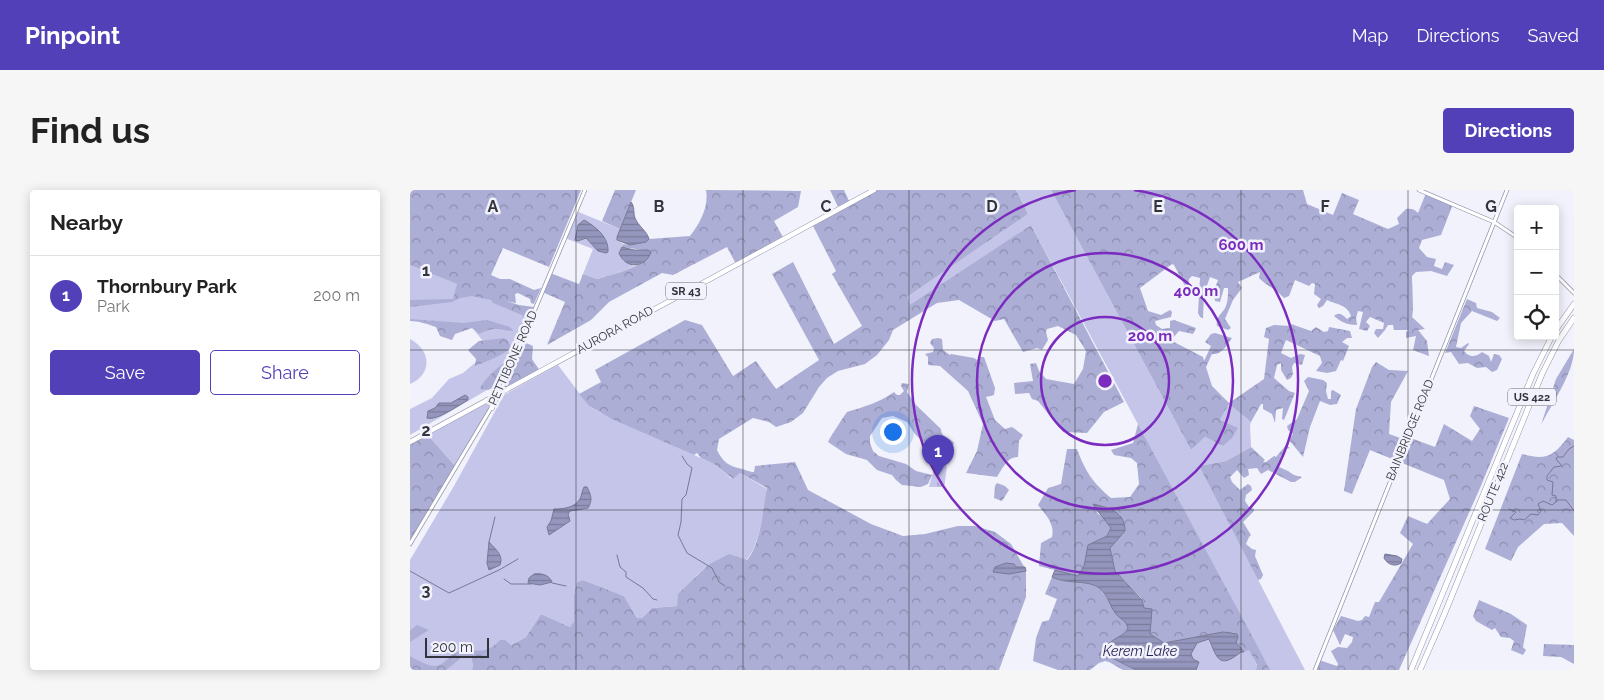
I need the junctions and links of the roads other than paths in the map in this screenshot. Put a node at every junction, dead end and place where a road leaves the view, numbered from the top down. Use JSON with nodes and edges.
{"nodes":[{"id":1,"x":585,"y":190,"type":"edge"},
{"id":2,"x":874,"y":190,"type":"edge"},
{"id":3,"x":1419,"y":190,"type":"edge"},
{"id":4,"x":1507,"y":190,"type":"edge"},
{"id":5,"x":1494,"y":222,"type":"junction"},
{"id":6,"x":1514,"y":235,"type":"edge"},
{"id":7,"x":1559,"y":278,"type":"edge"},
{"id":8,"x":1574,"y":293,"type":"edge"},
{"id":9,"x":1574,"y":304,"type":"edge"},
{"id":10,"x":1574,"y":318,"type":"edge"},
{"id":11,"x":1559,"y":325,"type":"edge"},
{"id":12,"x":1550,"y":340,"type":"edge"},
{"id":13,"x":500,"y":393,"type":"junction"},
{"id":14,"x":487,"y":400,"type":"junction"},
{"id":15,"x":492,"y":408,"type":"junction"},
{"id":16,"x":410,"y":442,"type":"edge"},
{"id":17,"x":410,"y":544,"type":"edge"},
{"id":18,"x":1315,"y":670,"type":"edge"},
{"id":19,"x":1410,"y":670,"type":"edge"},
{"id":20,"x":1420,"y":670,"type":"edge"}],
"edges":[{"from":1,"to":13,"type":"street","name":"PETTIBONE ROAD"},
{"from":2,"to":13,"type":"main road","name":"AURORA ROAD","number":"SR 43"},
{"from":3,"to":5,"type":"street"},
{"from":4,"to":5,"type":"street","name":"BAINBRIDGE ROAD"},
{"from":5,"to":6,"type":"street"},
{"from":5,"to":18,"type":"street","name":"BAINBRIDGE ROAD"},
{"from":7,"to":8,"type":"street"},
{"from":9,"to":11,"type":"highway"},
{"from":10,"to":20,"type":"highway","name":"ROUTE 422","number":"US 422"},
{"from":12,"to":19,"type":"highway","name":"ROUTE 422","number":"US 422"},
{"from":13,"to":14,"type":"main road","name":"AURORA ROAD","number":"SR 43"},
{"from":13,"to":15,"type":"street","name":"PETTIBONE ROAD"},
{"from":14,"to":15,"type":"main road"},
{"from":14,"to":16,"type":"main road","name":"AURORA ROAD","number":"SR 43"},
{"from":15,"to":17,"type":"street","name":"PETTIBONE ROAD"}]}
